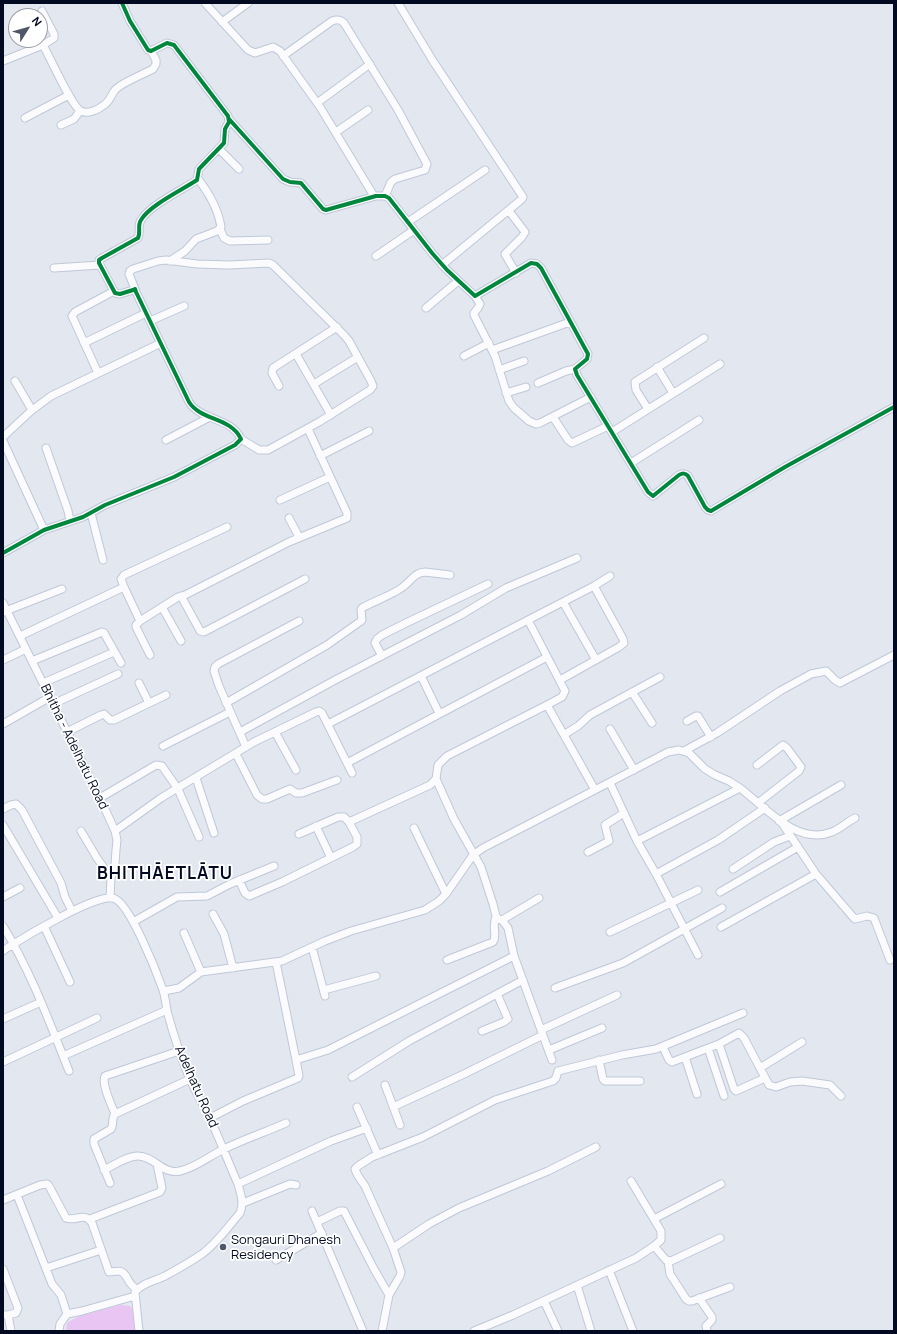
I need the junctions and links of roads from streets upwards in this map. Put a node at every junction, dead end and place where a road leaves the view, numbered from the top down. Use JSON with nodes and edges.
{"nodes":[{"id":1,"x":122,"y":3,"type":"edge"},
{"id":2,"x":205,"y":3,"type":"edge"},
{"id":3,"x":248,"y":3,"type":"edge"},
{"id":4,"x":398,"y":3,"type":"edge"},
{"id":5,"x":222,"y":22,"type":"junction"},
{"id":6,"x":48,"y":23,"type":"edge"},
{"id":7,"x":48,"y":42,"type":"edge"},
{"id":8,"x":36,"y":48,"type":"edge"},
{"id":9,"x":45,"y":48,"type":"edge"},
{"id":10,"x":151,"y":51,"type":"junction"},
{"id":11,"x":283,"y":56,"type":"junction"},
{"id":12,"x":3,"y":61,"type":"edge"},
{"id":13,"x":370,"y":64,"type":"junction"},
{"id":14,"x":69,"y":95,"type":"junction"},
{"id":15,"x":317,"y":103,"type":"junction"},
{"id":16,"x":368,"y":110,"type":"dead end"},
{"id":17,"x":80,"y":111,"type":"junction"},
{"id":18,"x":25,"y":118,"type":"dead end"},
{"id":19,"x":229,"y":119,"type":"junction"},
{"id":20,"x":61,"y":125,"type":"dead end"},
{"id":21,"x":336,"y":132,"type":"junction"},
{"id":22,"x":219,"y":149,"type":"junction"},
{"id":23,"x":239,"y":170,"type":"dead end"},
{"id":24,"x":485,"y":170,"type":"dead end"},
{"id":25,"x":198,"y":176,"type":"junction"},
{"id":26,"x":374,"y":196,"type":"junction"},
{"id":27,"x":385,"y":196,"type":"junction"},
{"id":28,"x":509,"y":211,"type":"junction"},
{"id":29,"x":408,"y":222,"type":"junction"},
{"id":30,"x":220,"y":229,"type":"junction"},
{"id":31,"x":414,"y":230,"type":"junction"},
{"id":32,"x":268,"y":240,"type":"dead end"},
{"id":33,"x":376,"y":256,"type":"dead end"},
{"id":34,"x":170,"y":260,"type":"junction"},
{"id":35,"x":100,"y":265,"type":"junction"},
{"id":36,"x":442,"y":265,"type":"junction"},
{"id":37,"x":54,"y":268,"type":"dead end"},
{"id":38,"x":516,"y":272,"type":"junction"},
{"id":39,"x":458,"y":280,"type":"junction"},
{"id":40,"x":135,"y":290,"type":"junction"},
{"id":41,"x":114,"y":291,"type":"junction"},
{"id":42,"x":475,"y":296,"type":"junction"},
{"id":43,"x":184,"y":306,"type":"dead end"},
{"id":44,"x":426,"y":308,"type":"dead end"},
{"id":45,"x":146,"y":313,"type":"junction"},
{"id":46,"x":150,"y":321,"type":"junction"},
{"id":47,"x":570,"y":322,"type":"junction"},
{"id":48,"x":337,"y":327,"type":"junction"},
{"id":49,"x":704,"y":338,"type":"dead end"},
{"id":50,"x":84,"y":343,"type":"junction"},
{"id":51,"x":161,"y":344,"type":"junction"},
{"id":52,"x":490,"y":346,"type":"junction"},
{"id":53,"x":296,"y":354,"type":"junction"},
{"id":54,"x":464,"y":356,"type":"dead end"},
{"id":55,"x":358,"y":357,"type":"junction"},
{"id":56,"x":524,"y":361,"type":"dead end"},
{"id":57,"x":720,"y":364,"type":"dead end"},
{"id":58,"x":657,"y":368,"type":"junction"},
{"id":59,"x":575,"y":369,"type":"junction"},
{"id":60,"x":499,"y":370,"type":"junction"},
{"id":61,"x":98,"y":373,"type":"junction"},
{"id":62,"x":15,"y":381,"type":"dead end"},
{"id":63,"x":538,"y":383,"type":"dead end"},
{"id":64,"x":314,"y":384,"type":"junction"},
{"id":65,"x":280,"y":386,"type":"dead end"},
{"id":66,"x":526,"y":387,"type":"dead end"},
{"id":67,"x":506,"y":393,"type":"junction"},
{"id":68,"x":673,"y":394,"type":"junction"},
{"id":69,"x":591,"y":397,"type":"junction"},
{"id":70,"x":894,"y":407,"type":"edge"},
{"id":71,"x":648,"y":409,"type":"junction"},
{"id":72,"x":32,"y":410,"type":"junction"},
{"id":73,"x":331,"y":415,"type":"junction"},
{"id":74,"x":210,"y":417,"type":"junction"},
{"id":75,"x":553,"y":417,"type":"junction"},
{"id":76,"x":699,"y":420,"type":"dead end"},
{"id":77,"x":308,"y":429,"type":"junction"},
{"id":78,"x":610,"y":429,"type":"junction"},
{"id":79,"x":369,"y":431,"type":"dead end"},
{"id":80,"x":3,"y":437,"type":"edge"},
{"id":81,"x":241,"y":439,"type":"junction"},
{"id":82,"x":166,"y":440,"type":"dead end"},
{"id":83,"x":3,"y":441,"type":"edge"},
{"id":84,"x":46,"y":448,"type":"dead end"},
{"id":85,"x":320,"y":456,"type":"junction"},
{"id":86,"x":631,"y":463,"type":"junction"},
{"id":87,"x":330,"y":476,"type":"junction"},
{"id":88,"x":280,"y":500,"type":"dead end"},
{"id":89,"x":91,"y":513,"type":"junction"},
{"id":90,"x":289,"y":518,"type":"dead end"},
{"id":91,"x":70,"y":521,"type":"junction"},
{"id":92,"x":227,"y":527,"type":"dead end"},
{"id":93,"x":44,"y":530,"type":"junction"},
{"id":94,"x":299,"y":537,"type":"junction"},
{"id":95,"x":3,"y":553,"type":"edge"},
{"id":96,"x":577,"y":558,"type":"dead end"},
{"id":97,"x":103,"y":560,"type":"dead end"},
{"id":98,"x":450,"y":576,"type":"dead end"},
{"id":99,"x":610,"y":576,"type":"dead end"},
{"id":100,"x":305,"y":579,"type":"dead end"},
{"id":101,"x":488,"y":584,"type":"dead end"},
{"id":102,"x":594,"y":586,"type":"junction"},
{"id":103,"x":124,"y":587,"type":"junction"},
{"id":104,"x":62,"y":589,"type":"dead end"},
{"id":105,"x":181,"y":596,"type":"junction"},
{"id":106,"x":563,"y":602,"type":"junction"},
{"id":107,"x":162,"y":607,"type":"junction"},
{"id":108,"x":4,"y":608,"type":"edge"},
{"id":109,"x":528,"y":620,"type":"junction"},
{"id":110,"x":140,"y":621,"type":"junction"},
{"id":111,"x":300,"y":621,"type":"dead end"},
{"id":112,"x":20,"y":636,"type":"junction"},
{"id":113,"x":181,"y":641,"type":"dead end"},
{"id":114,"x":26,"y":648,"type":"junction"},
{"id":115,"x":114,"y":652,"type":"junction"},
{"id":116,"x":150,"y":654,"type":"dead end"},
{"id":117,"x":894,"y":655,"type":"edge"},
{"id":118,"x":382,"y":656,"type":"junction"},
{"id":119,"x":547,"y":657,"type":"junction"},
{"id":120,"x":3,"y":660,"type":"edge"},
{"id":121,"x":596,"y":660,"type":"junction"},
{"id":122,"x":32,"y":661,"type":"junction"},
{"id":123,"x":121,"y":664,"type":"dead end"},
{"id":124,"x":118,"y":674,"type":"dead end"},
{"id":125,"x":421,"y":676,"type":"junction"},
{"id":126,"x":660,"y":676,"type":"dead end"},
{"id":127,"x":560,"y":680,"type":"junction"},
{"id":128,"x":43,"y":683,"type":"junction"},
{"id":129,"x":139,"y":683,"type":"dead end"},
{"id":130,"x":632,"y":692,"type":"junction"},
{"id":131,"x":166,"y":694,"type":"dead end"},
{"id":132,"x":52,"y":701,"type":"junction"},
{"id":133,"x":149,"y":703,"type":"junction"},
{"id":134,"x":226,"y":703,"type":"junction"},
{"id":135,"x":547,"y":705,"type":"junction"},
{"id":136,"x":230,"y":712,"type":"junction"},
{"id":137,"x":439,"y":713,"type":"junction"},
{"id":138,"x":687,"y":721,"type":"dead end"},
{"id":139,"x":652,"y":723,"type":"dead end"},
{"id":140,"x":3,"y":724,"type":"edge"},
{"id":141,"x":328,"y":724,"type":"junction"},
{"id":142,"x":610,"y":729,"type":"dead end"},
{"id":143,"x":67,"y":732,"type":"junction"},
{"id":144,"x":240,"y":732,"type":"junction"},
{"id":145,"x":275,"y":732,"type":"junction"},
{"id":146,"x":565,"y":734,"type":"junction"},
{"id":147,"x":711,"y":737,"type":"junction"},
{"id":148,"x":163,"y":746,"type":"dead end"},
{"id":149,"x":246,"y":747,"type":"junction"},
{"id":150,"x":684,"y":751,"type":"junction"},
{"id":151,"x":236,"y":754,"type":"junction"},
{"id":152,"x":347,"y":763,"type":"junction"},
{"id":153,"x":757,"y":765,"type":"dead end"},
{"id":154,"x":296,"y":770,"type":"dead end"},
{"id":155,"x":634,"y":770,"type":"junction"},
{"id":156,"x":352,"y":772,"type":"dead end"},
{"id":157,"x":196,"y":778,"type":"junction"},
{"id":158,"x":436,"y":779,"type":"junction"},
{"id":159,"x":337,"y":780,"type":"dead end"},
{"id":160,"x":610,"y":783,"type":"junction"},
{"id":161,"x":841,"y":785,"type":"dead end"},
{"id":162,"x":740,"y":788,"type":"junction"},
{"id":163,"x":178,"y":789,"type":"junction"},
{"id":164,"x":595,"y":790,"type":"junction"},
{"id":165,"x":100,"y":798,"type":"junction"},
{"id":166,"x":758,"y":803,"type":"junction"},
{"id":167,"x":765,"y":808,"type":"junction"},
{"id":168,"x":3,"y":809,"type":"edge"},
{"id":169,"x":624,"y":813,"type":"junction"},
{"id":170,"x":855,"y":818,"type":"dead end"},
{"id":171,"x":349,"y":822,"type":"junction"},
{"id":172,"x":781,"y":822,"type":"junction"},
{"id":173,"x":3,"y":825,"type":"edge"},
{"id":174,"x":316,"y":826,"type":"junction"},
{"id":175,"x":414,"y":828,"type":"dead end"},
{"id":176,"x":81,"y":831,"type":"dead end"},
{"id":177,"x":115,"y":832,"type":"junction"},
{"id":178,"x":214,"y":833,"type":"dead end"},
{"id":179,"x":299,"y":834,"type":"dead end"},
{"id":180,"x":790,"y":836,"type":"junction"},
{"id":181,"x":199,"y":837,"type":"dead end"},
{"id":182,"x":637,"y":841,"type":"junction"},
{"id":183,"x":798,"y":847,"type":"junction"},
{"id":184,"x":588,"y":852,"type":"dead end"},
{"id":185,"x":473,"y":855,"type":"junction"},
{"id":186,"x":331,"y":858,"type":"junction"},
{"id":187,"x":274,"y":866,"type":"dead end"},
{"id":188,"x":733,"y":869,"type":"dead end"},
{"id":189,"x":656,"y":874,"type":"junction"},
{"id":190,"x":816,"y":874,"type":"junction"},
{"id":191,"x":111,"y":878,"type":"junction"},
{"id":192,"x":240,"y":880,"type":"junction"},
{"id":193,"x":20,"y":888,"type":"dead end"},
{"id":194,"x":698,"y":890,"type":"dead end"},
{"id":195,"x":720,"y":892,"type":"dead end"},
{"id":196,"x":446,"y":894,"type":"junction"},
{"id":197,"x":3,"y":897,"type":"edge"},
{"id":198,"x":110,"y":898,"type":"junction"},
{"id":199,"x":538,"y":898,"type":"dead end"},
{"id":200,"x":671,"y":903,"type":"junction"},
{"id":201,"x":722,"y":908,"type":"dead end"},
{"id":202,"x":72,"y":911,"type":"junction"},
{"id":203,"x":213,"y":914,"type":"dead end"},
{"id":204,"x":58,"y":918,"type":"junction"},
{"id":205,"x":499,"y":918,"type":"junction"},
{"id":206,"x":133,"y":922,"type":"junction"},
{"id":207,"x":3,"y":926,"type":"edge"},
{"id":208,"x":44,"y":926,"type":"junction"},
{"id":209,"x":722,"y":927,"type":"dead end"},
{"id":210,"x":684,"y":929,"type":"junction"},
{"id":211,"x":610,"y":932,"type":"dead end"},
{"id":212,"x":184,"y":933,"type":"dead end"},
{"id":213,"x":14,"y":944,"type":"junction"},
{"id":214,"x":312,"y":947,"type":"junction"},
{"id":215,"x":3,"y":951,"type":"edge"},
{"id":216,"x":698,"y":955,"type":"dead end"},
{"id":217,"x":514,"y":956,"type":"junction"},
{"id":218,"x":447,"y":960,"type":"dead end"},
{"id":219,"x":890,"y":960,"type":"dead end"},
{"id":220,"x":276,"y":962,"type":"junction"},
{"id":221,"x":233,"y":968,"type":"junction"},
{"id":222,"x":201,"y":972,"type":"junction"},
{"id":223,"x":376,"y":976,"type":"dead end"},
{"id":224,"x":523,"y":980,"type":"junction"},
{"id":225,"x":70,"y":982,"type":"dead end"},
{"id":226,"x":555,"y":988,"type":"dead end"},
{"id":227,"x":164,"y":991,"type":"junction"},
{"id":228,"x":498,"y":994,"type":"junction"},
{"id":229,"x":617,"y":995,"type":"dead end"},
{"id":230,"x":42,"y":1002,"type":"junction"},
{"id":231,"x":167,"y":1010,"type":"junction"},
{"id":232,"x":743,"y":1013,"type":"dead end"},
{"id":233,"x":97,"y":1018,"type":"dead end"},
{"id":234,"x":3,"y":1019,"type":"edge"},
{"id":235,"x":602,"y":1028,"type":"dead end"},
{"id":236,"x":482,"y":1031,"type":"dead end"},
{"id":237,"x":542,"y":1032,"type":"junction"},
{"id":238,"x":55,"y":1037,"type":"junction"},
{"id":239,"x":802,"y":1042,"type":"dead end"},
{"id":240,"x":719,"y":1044,"type":"junction"},
{"id":241,"x":664,"y":1047,"type":"junction"},
{"id":242,"x":708,"y":1048,"type":"junction"},
{"id":243,"x":179,"y":1050,"type":"junction"},
{"id":244,"x":548,"y":1050,"type":"junction"},
{"id":245,"x":63,"y":1056,"type":"junction"},
{"id":246,"x":685,"y":1057,"type":"junction"},
{"id":247,"x":296,"y":1060,"type":"junction"},
{"id":248,"x":552,"y":1060,"type":"dead end"},
{"id":249,"x":599,"y":1060,"type":"junction"},
{"id":250,"x":3,"y":1062,"type":"edge"},
{"id":251,"x":760,"y":1068,"type":"junction"},
{"id":252,"x":69,"y":1071,"type":"dead end"},
{"id":253,"x":352,"y":1077,"type":"dead end"},
{"id":254,"x":765,"y":1078,"type":"junction"},
{"id":255,"x":190,"y":1079,"type":"junction"},
{"id":256,"x":640,"y":1081,"type":"dead end"},
{"id":257,"x":385,"y":1085,"type":"dead end"},
{"id":258,"x":696,"y":1094,"type":"dead end"},
{"id":259,"x":724,"y":1096,"type":"dead end"},
{"id":260,"x":841,"y":1096,"type":"dead end"},
{"id":261,"x":357,"y":1107,"type":"dead end"},
{"id":262,"x":393,"y":1107,"type":"junction"},
{"id":263,"x":115,"y":1114,"type":"junction"},
{"id":264,"x":210,"y":1118,"type":"junction"},
{"id":265,"x":286,"y":1123,"type":"dead end"},
{"id":266,"x":400,"y":1125,"type":"dead end"},
{"id":267,"x":367,"y":1128,"type":"junction"},
{"id":268,"x":596,"y":1147,"type":"dead end"},
{"id":269,"x":224,"y":1149,"type":"junction"},
{"id":270,"x":378,"y":1155,"type":"junction"},
{"id":271,"x":157,"y":1164,"type":"junction"},
{"id":272,"x":104,"y":1170,"type":"junction"},
{"id":273,"x":631,"y":1181,"type":"dead end"},
{"id":274,"x":110,"y":1183,"type":"dead end"},
{"id":275,"x":238,"y":1184,"type":"junction"},
{"id":276,"x":721,"y":1184,"type":"dead end"},
{"id":277,"x":296,"y":1185,"type":"dead end"},
{"id":278,"x":17,"y":1195,"type":"junction"},
{"id":279,"x":3,"y":1200,"type":"edge"},
{"id":280,"x":243,"y":1203,"type":"junction"},
{"id":281,"x":312,"y":1211,"type":"dead end"},
{"id":282,"x":90,"y":1219,"type":"junction"},
{"id":283,"x":654,"y":1219,"type":"junction"},
{"id":284,"x":317,"y":1222,"type":"junction"},
{"id":285,"x":322,"y":1233,"type":"junction"},
{"id":286,"x":720,"y":1238,"type":"dead end"},
{"id":287,"x":654,"y":1246,"type":"junction"},
{"id":288,"x":393,"y":1248,"type":"junction"},
{"id":289,"x":101,"y":1250,"type":"junction"},
{"id":290,"x":276,"y":1260,"type":"dead end"},
{"id":291,"x":668,"y":1261,"type":"junction"},
{"id":292,"x":46,"y":1268,"type":"junction"},
{"id":293,"x":3,"y":1269,"type":"edge"},
{"id":294,"x":609,"y":1270,"type":"junction"},
{"id":295,"x":5,"y":1282,"type":"edge"},
{"id":296,"x":577,"y":1285,"type":"junction"},
{"id":297,"x":730,"y":1286,"type":"dead end"},
{"id":298,"x":136,"y":1292,"type":"junction"},
{"id":299,"x":390,"y":1295,"type":"junction"},
{"id":300,"x":699,"y":1298,"type":"junction"},
{"id":301,"x":544,"y":1301,"type":"junction"},
{"id":302,"x":67,"y":1314,"type":"junction"},
{"id":303,"x":6,"y":1315,"type":"edge"},
{"id":304,"x":11,"y":1331,"type":"edge"},
{"id":305,"x":59,"y":1331,"type":"edge"},
{"id":306,"x":139,"y":1331,"type":"edge"},
{"id":307,"x":363,"y":1331,"type":"edge"},
{"id":308,"x":382,"y":1331,"type":"edge"},
{"id":309,"x":474,"y":1331,"type":"edge"},
{"id":310,"x":558,"y":1331,"type":"edge"},
{"id":311,"x":591,"y":1331,"type":"edge"},
{"id":312,"x":633,"y":1331,"type":"edge"},
{"id":313,"x":707,"y":1331,"type":"edge"}],
"edges":[{"from":1,"to":10,"type":"street"},
{"from":2,"to":5,"type":"street"},
{"from":3,"to":5,"type":"street"},
{"from":4,"to":28,"type":"street"},
{"from":5,"to":11,"type":"street"},
{"from":6,"to":7,"type":"street"},
{"from":8,"to":12,"type":"street"},
{"from":9,"to":14,"type":"street"},
{"from":10,"to":17,"type":"street"},
{"from":10,"to":19,"type":"street"},
{"from":11,"to":13,"type":"street"},
{"from":11,"to":15,"type":"street"},
{"from":13,"to":15,"type":"street"},
{"from":13,"to":27,"type":"street"},
{"from":14,"to":17,"type":"street"},
{"from":14,"to":18,"type":"street"},
{"from":15,"to":21,"type":"street"},
{"from":16,"to":21,"type":"street"},
{"from":17,"to":20,"type":"street"},
{"from":19,"to":22,"type":"street"},
{"from":19,"to":26,"type":"street"},
{"from":21,"to":26,"type":"street"},
{"from":22,"to":23,"type":"street"},
{"from":22,"to":25,"type":"street"},
{"from":24,"to":29,"type":"street"},
{"from":25,"to":30,"type":"street"},
{"from":25,"to":35,"type":"street"},
{"from":26,"to":27,"type":"street"},
{"from":27,"to":29,"type":"street"},
{"from":28,"to":36,"type":"street"},
{"from":28,"to":38,"type":"street"},
{"from":29,"to":31,"type":"street"},
{"from":30,"to":32,"type":"street"},
{"from":30,"to":34,"type":"street"},
{"from":31,"to":33,"type":"street"},
{"from":31,"to":36,"type":"street"},
{"from":34,"to":40,"type":"street"},
{"from":34,"to":48,"type":"street"},
{"from":35,"to":37,"type":"street"},
{"from":35,"to":41,"type":"street"},
{"from":36,"to":39,"type":"street"},
{"from":38,"to":42,"type":"street"},
{"from":38,"to":47,"type":"street"},
{"from":39,"to":42,"type":"street"},
{"from":39,"to":44,"type":"street"},
{"from":40,"to":41,"type":"street"},
{"from":40,"to":45,"type":"street"},
{"from":41,"to":50,"type":"street"},
{"from":42,"to":52,"type":"street"},
{"from":43,"to":46,"type":"street"},
{"from":45,"to":46,"type":"street"},
{"from":45,"to":50,"type":"street"},
{"from":46,"to":51,"type":"street"},
{"from":47,"to":52,"type":"street"},
{"from":47,"to":59,"type":"street"},
{"from":48,"to":53,"type":"street"},
{"from":48,"to":55,"type":"street"},
{"from":49,"to":58,"type":"street"},
{"from":50,"to":61,"type":"street"},
{"from":51,"to":61,"type":"street"},
{"from":51,"to":74,"type":"street"},
{"from":52,"to":54,"type":"street"},
{"from":52,"to":60,"type":"street"},
{"from":53,"to":64,"type":"street"},
{"from":53,"to":65,"type":"street"},
{"from":55,"to":64,"type":"street"},
{"from":55,"to":73,"type":"street"},
{"from":56,"to":60,"type":"street"},
{"from":57,"to":68,"type":"street"},
{"from":58,"to":68,"type":"street"},
{"from":58,"to":71,"type":"street"},
{"from":59,"to":63,"type":"street"},
{"from":59,"to":69,"type":"street"},
{"from":60,"to":67,"type":"street"},
{"from":61,"to":72,"type":"street"},
{"from":62,"to":72,"type":"street"},
{"from":64,"to":73,"type":"street"},
{"from":66,"to":67,"type":"street"},
{"from":67,"to":75,"type":"street"},
{"from":68,"to":71,"type":"street"},
{"from":69,"to":75,"type":"street"},
{"from":69,"to":78,"type":"street"},
{"from":70,"to":86,"type":"street"},
{"from":71,"to":78,"type":"street"},
{"from":72,"to":80,"type":"street"},
{"from":73,"to":77,"type":"street"},
{"from":74,"to":81,"type":"street"},
{"from":74,"to":82,"type":"street"},
{"from":75,"to":78,"type":"street"},
{"from":76,"to":86,"type":"street"},
{"from":77,"to":81,"type":"street"},
{"from":77,"to":85,"type":"street"},
{"from":78,"to":86,"type":"street"},
{"from":79,"to":85,"type":"street"},
{"from":81,"to":89,"type":"street"},
{"from":83,"to":93,"type":"street"},
{"from":84,"to":91,"type":"street"},
{"from":85,"to":87,"type":"street"},
{"from":87,"to":88,"type":"street"},
{"from":87,"to":94,"type":"street"},
{"from":89,"to":91,"type":"street"},
{"from":89,"to":97,"type":"street"},
{"from":90,"to":94,"type":"street"},
{"from":91,"to":93,"type":"street"},
{"from":92,"to":103,"type":"street"},
{"from":93,"to":95,"type":"street"},
{"from":94,"to":105,"type":"street"},
{"from":96,"to":118,"type":"street"},
{"from":98,"to":134,"type":"street"},
{"from":99,"to":102,"type":"street"},
{"from":100,"to":105,"type":"street"},
{"from":101,"to":118,"type":"street"},
{"from":102,"to":106,"type":"street"},
{"from":102,"to":121,"type":"street"},
{"from":103,"to":110,"type":"street"},
{"from":103,"to":112,"type":"street"},
{"from":104,"to":108,"type":"street"},
{"from":105,"to":107,"type":"street"},
{"from":106,"to":109,"type":"street"},
{"from":106,"to":121,"type":"street"},
{"from":107,"to":110,"type":"street"},
{"from":107,"to":113,"type":"street"},
{"from":108,"to":112,"type":"street","name":"Bhitha - Adelhatu Road"},
{"from":109,"to":119,"type":"street"},
{"from":109,"to":125,"type":"street"},
{"from":110,"to":116,"type":"street"},
{"from":111,"to":134,"type":"street"},
{"from":112,"to":114,"type":"street","name":"Bhitha - Adelhatu Road"},
{"from":114,"to":120,"type":"street"},
{"from":114,"to":122,"type":"street","name":"Bhitha - Adelhatu Road"},
{"from":115,"to":122,"type":"street"},
{"from":115,"to":123,"type":"street"},
{"from":115,"to":128,"type":"street"},
{"from":117,"to":147,"type":"street"},
{"from":118,"to":144,"type":"street"},
{"from":119,"to":127,"type":"street"},
{"from":119,"to":137,"type":"street"},
{"from":121,"to":127,"type":"street"},
{"from":122,"to":128,"type":"street","name":"Bhitha - Adelhatu Road"},
{"from":124,"to":132,"type":"street"},
{"from":125,"to":137,"type":"street"},
{"from":125,"to":141,"type":"street"},
{"from":126,"to":130,"type":"street"},
{"from":127,"to":135,"type":"street"},
{"from":128,"to":132,"type":"street","name":"Bhitha - Adelhatu Road"},
{"from":129,"to":133,"type":"street"},
{"from":130,"to":139,"type":"street"},
{"from":130,"to":146,"type":"street"},
{"from":131,"to":133,"type":"street"},
{"from":132,"to":140,"type":"street"},
{"from":132,"to":143,"type":"street","name":"Bhitha - Adelhatu Road"},
{"from":133,"to":143,"type":"street"},
{"from":134,"to":136,"type":"street"},
{"from":135,"to":146,"type":"street"},
{"from":135,"to":158,"type":"street"},
{"from":136,"to":144,"type":"street"},
{"from":136,"to":148,"type":"street"},
{"from":137,"to":152,"type":"street"},
{"from":138,"to":147,"type":"street"},
{"from":141,"to":145,"type":"street"},
{"from":141,"to":152,"type":"street"},
{"from":142,"to":155,"type":"street"},
{"from":143,"to":165,"type":"street","name":"Bhitha - Adelhatu Road"},
{"from":144,"to":149,"type":"street"},
{"from":145,"to":149,"type":"street"},
{"from":145,"to":154,"type":"street"},
{"from":146,"to":164,"type":"street"},
{"from":147,"to":150,"type":"street"},
{"from":149,"to":151,"type":"street"},
{"from":150,"to":155,"type":"street"},
{"from":150,"to":162,"type":"street"},
{"from":151,"to":157,"type":"street"},
{"from":151,"to":159,"type":"street"},
{"from":152,"to":156,"type":"street"},
{"from":153,"to":166,"type":"street"},
{"from":155,"to":160,"type":"street"},
{"from":157,"to":163,"type":"street"},
{"from":157,"to":178,"type":"street"},
{"from":158,"to":171,"type":"street"},
{"from":158,"to":185,"type":"street"},
{"from":160,"to":164,"type":"street"},
{"from":160,"to":169,"type":"street"},
{"from":161,"to":172,"type":"street"},
{"from":162,"to":166,"type":"street"},
{"from":162,"to":182,"type":"street"},
{"from":163,"to":165,"type":"street"},
{"from":163,"to":177,"type":"street"},
{"from":163,"to":181,"type":"street"},
{"from":164,"to":185,"type":"street"},
{"from":165,"to":177,"type":"street","name":"Bhitha - Adelhatu Road"},
{"from":166,"to":167,"type":"street"},
{"from":167,"to":172,"type":"street"},
{"from":167,"to":189,"type":"street"},
{"from":168,"to":202,"type":"street"},
{"from":169,"to":182,"type":"street"},
{"from":169,"to":184,"type":"street"},
{"from":170,"to":172,"type":"street"},
{"from":171,"to":174,"type":"street"},
{"from":171,"to":186,"type":"street"},
{"from":172,"to":180,"type":"street"},
{"from":173,"to":204,"type":"street"},
{"from":174,"to":179,"type":"street"},
{"from":174,"to":186,"type":"street"},
{"from":175,"to":196,"type":"street"},
{"from":176,"to":191,"type":"street"},
{"from":177,"to":191,"type":"street","name":"Bhitha - Adelhatu Road"},
{"from":180,"to":183,"type":"street"},
{"from":180,"to":188,"type":"street"},
{"from":182,"to":189,"type":"street"},
{"from":183,"to":190,"type":"street"},
{"from":183,"to":195,"type":"street"},
{"from":185,"to":196,"type":"street"},
{"from":185,"to":205,"type":"street"},
{"from":186,"to":192,"type":"street"},
{"from":187,"to":192,"type":"street"},
{"from":189,"to":200,"type":"street"},
{"from":190,"to":209,"type":"street"},
{"from":190,"to":219,"type":"street"},
{"from":191,"to":198,"type":"street","name":"Bhitha - Adelhatu Road"},
{"from":192,"to":206,"type":"street"},
{"from":193,"to":197,"type":"street"},
{"from":194,"to":200,"type":"street"},
{"from":196,"to":214,"type":"street"},
{"from":198,"to":202,"type":"street"},
{"from":198,"to":206,"type":"street","name":"Adelhatu Road"},
{"from":199,"to":205,"type":"street"},
{"from":200,"to":210,"type":"street"},
{"from":200,"to":211,"type":"street"},
{"from":201,"to":210,"type":"street"},
{"from":202,"to":204,"type":"street"},
{"from":203,"to":221,"type":"street"},
{"from":204,"to":208,"type":"street"},
{"from":205,"to":217,"type":"street"},
{"from":205,"to":218,"type":"street"},
{"from":206,"to":227,"type":"street","name":"Adelhatu Road"},
{"from":207,"to":213,"type":"street"},
{"from":208,"to":213,"type":"street"},
{"from":208,"to":225,"type":"street"},
{"from":210,"to":216,"type":"street"},
{"from":210,"to":226,"type":"street"},
{"from":212,"to":222,"type":"street"},
{"from":213,"to":215,"type":"street"},
{"from":213,"to":230,"type":"street"},
{"from":214,"to":220,"type":"street"},
{"from":214,"to":223,"type":"street"},
{"from":217,"to":224,"type":"street"},
{"from":217,"to":247,"type":"street"},
{"from":220,"to":221,"type":"street"},
{"from":220,"to":247,"type":"street"},
{"from":221,"to":222,"type":"street"},
{"from":222,"to":227,"type":"street"},
{"from":224,"to":228,"type":"street"},
{"from":224,"to":237,"type":"street"},
{"from":227,"to":231,"type":"street","name":"Adelhatu Road"},
{"from":228,"to":236,"type":"street"},
{"from":228,"to":253,"type":"street"},
{"from":229,"to":237,"type":"street"},
{"from":230,"to":234,"type":"street"},
{"from":230,"to":238,"type":"street"},
{"from":231,"to":243,"type":"street","name":"Adelhatu Road"},
{"from":231,"to":245,"type":"street"},
{"from":232,"to":241,"type":"street"},
{"from":233,"to":238,"type":"street"},
{"from":235,"to":244,"type":"street"},
{"from":237,"to":244,"type":"street"},
{"from":237,"to":262,"type":"street"},
{"from":238,"to":245,"type":"street"},
{"from":238,"to":250,"type":"street"},
{"from":239,"to":251,"type":"street"},
{"from":240,"to":242,"type":"street"},
{"from":240,"to":251,"type":"street"},
{"from":240,"to":254,"type":"street"},
{"from":241,"to":246,"type":"street"},
{"from":241,"to":249,"type":"street"},
{"from":242,"to":246,"type":"street"},
{"from":242,"to":259,"type":"street"},
{"from":243,"to":255,"type":"street","name":"Adelhatu Road"},
{"from":243,"to":263,"type":"street"},
{"from":244,"to":248,"type":"street"},
{"from":245,"to":252,"type":"street"},
{"from":246,"to":258,"type":"street"},
{"from":247,"to":264,"type":"street"},
{"from":249,"to":256,"type":"street"},
{"from":249,"to":270,"type":"street"},
{"from":251,"to":254,"type":"street"},
{"from":254,"to":260,"type":"street"},
{"from":255,"to":263,"type":"street"},
{"from":255,"to":264,"type":"street","name":"Adelhatu Road"},
{"from":257,"to":262,"type":"street"},
{"from":261,"to":267,"type":"street"},
{"from":262,"to":266,"type":"street"},
{"from":263,"to":272,"type":"street"},
{"from":264,"to":269,"type":"street","name":"Adelhatu Road"},
{"from":265,"to":269,"type":"street"},
{"from":267,"to":270,"type":"street"},
{"from":267,"to":275,"type":"street"},
{"from":268,"to":288,"type":"street"},
{"from":269,"to":271,"type":"street"},
{"from":269,"to":275,"type":"street","name":"Adelhatu Road"},
{"from":270,"to":288,"type":"street"},
{"from":271,"to":272,"type":"street"},
{"from":271,"to":282,"type":"street"},
{"from":272,"to":274,"type":"street"},
{"from":273,"to":283,"type":"street"},
{"from":275,"to":280,"type":"street","name":"Adelhatu Road"},
{"from":276,"to":283,"type":"street"},
{"from":277,"to":280,"type":"street"},
{"from":278,"to":279,"type":"street"},
{"from":278,"to":282,"type":"street"},
{"from":278,"to":292,"type":"street"},
{"from":280,"to":298,"type":"street"},
{"from":281,"to":284,"type":"street"},
{"from":282,"to":289,"type":"street"},
{"from":283,"to":287,"type":"street"},
{"from":284,"to":285,"type":"street"},
{"from":284,"to":299,"type":"street"},
{"from":285,"to":290,"type":"street"},
{"from":285,"to":307,"type":"street"},
{"from":286,"to":291,"type":"street"},
{"from":287,"to":291,"type":"street"},
{"from":287,"to":294,"type":"street"},
{"from":288,"to":299,"type":"street"},
{"from":289,"to":292,"type":"street"},
{"from":289,"to":298,"type":"street"},
{"from":291,"to":300,"type":"street"},
{"from":292,"to":302,"type":"street"},
{"from":293,"to":295,"type":"street"},
{"from":294,"to":296,"type":"street"},
{"from":294,"to":312,"type":"street"},
{"from":295,"to":303,"type":"street"},
{"from":296,"to":301,"type":"street"},
{"from":296,"to":311,"type":"street"},
{"from":297,"to":300,"type":"street"},
{"from":298,"to":302,"type":"street"},
{"from":298,"to":306,"type":"street"},
{"from":299,"to":308,"type":"street"},
{"from":300,"to":313,"type":"street"},
{"from":301,"to":309,"type":"street"},
{"from":301,"to":310,"type":"street"},
{"from":302,"to":305,"type":"street"},
{"from":303,"to":304,"type":"street"}]}
